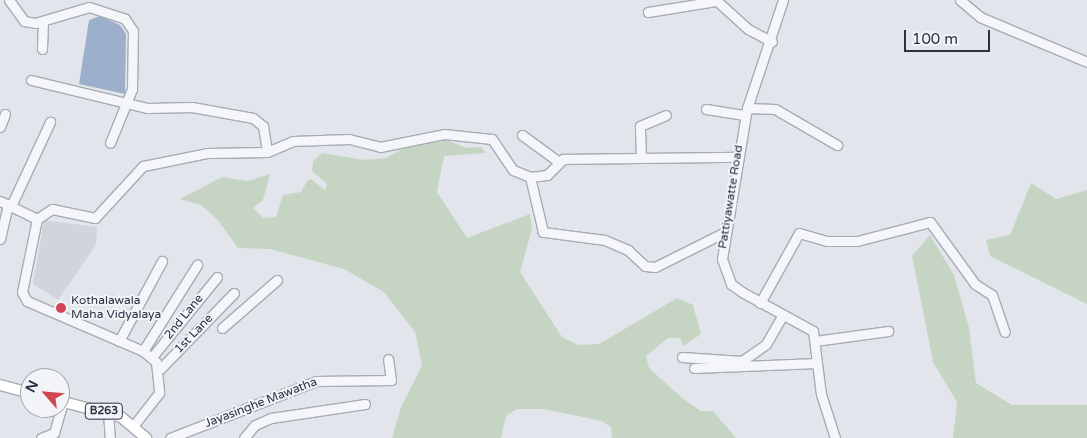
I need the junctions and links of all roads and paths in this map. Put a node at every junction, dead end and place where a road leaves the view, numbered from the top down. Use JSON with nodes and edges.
{"nodes":[{"id":1,"x":9,"y":0,"type":"edge"},
{"id":2,"x":783,"y":0,"type":"edge"},
{"id":3,"x":960,"y":0,"type":"edge"},
{"id":4,"x":670,"y":4,"type":"edge"},
{"id":5,"x":648,"y":12,"type":"dead end"},
{"id":6,"x":42,"y":21,"type":"junction"},
{"id":7,"x":772,"y":42,"type":"junction"},
{"id":8,"x":42,"y":50,"type":"dead end"},
{"id":9,"x":1087,"y":62,"type":"edge"},
{"id":10,"x":31,"y":80,"type":"dead end"},
{"id":11,"x":130,"y":104,"type":"junction"},
{"id":12,"x":706,"y":109,"type":"dead end"},
{"id":13,"x":746,"y":111,"type":"junction"},
{"id":14,"x":5,"y":114,"type":"dead end"},
{"id":15,"x":666,"y":115,"type":"dead end"},
{"id":16,"x":50,"y":122,"type":"dead end"},
{"id":17,"x":0,"y":127,"type":"edge"},
{"id":18,"x":522,"y":135,"type":"dead end"},
{"id":19,"x":110,"y":143,"type":"dead end"},
{"id":20,"x":837,"y":145,"type":"dead end"},
{"id":21,"x":267,"y":152,"type":"junction"},
{"id":22,"x":737,"y":157,"type":"junction"},
{"id":23,"x":641,"y":158,"type":"junction"},
{"id":24,"x":559,"y":162,"type":"junction"},
{"id":25,"x":530,"y":177,"type":"junction"},
{"id":26,"x":7,"y":204,"type":"edge"},
{"id":27,"x":37,"y":219,"type":"junction"},
{"id":28,"x":723,"y":233,"type":"junction"},
{"id":29,"x":0,"y":239,"type":"edge"},
{"id":30,"x":162,"y":261,"type":"dead end"},
{"id":31,"x":197,"y":265,"type":"dead end"},
{"id":32,"x":217,"y":277,"type":"dead end"},
{"id":33,"x":277,"y":280,"type":"dead end"},
{"id":34,"x":760,"y":303,"type":"junction"},
{"id":35,"x":240,"y":311,"type":"junction"},
{"id":36,"x":782,"y":316,"type":"junction"},
{"id":37,"x":222,"y":328,"type":"dead end"},
{"id":38,"x":888,"y":331,"type":"dead end"},
{"id":39,"x":1005,"y":332,"type":"dead end"},
{"id":40,"x":815,"y":340,"type":"junction"},
{"id":41,"x":118,"y":341,"type":"junction"},
{"id":42,"x":143,"y":351,"type":"junction"},
{"id":43,"x":152,"y":357,"type":"junction"},
{"id":44,"x":682,"y":357,"type":"dead end"},
{"id":45,"x":388,"y":359,"type":"dead end"},
{"id":46,"x":817,"y":362,"type":"junction"},
{"id":47,"x":694,"y":368,"type":"dead end"},
{"id":48,"x":160,"y":369,"type":"junction"},
{"id":49,"x":0,"y":385,"type":"edge"},
{"id":50,"x":20,"y":390,"type":"edge"},
{"id":51,"x":70,"y":403,"type":"edge"},
{"id":52,"x":365,"y":404,"type":"dead end"},
{"id":53,"x":108,"y":412,"type":"junction"},
{"id":54,"x":59,"y":418,"type":"edge"},
{"id":55,"x":134,"y":425,"type":"junction"},
{"id":56,"x":56,"y":436,"type":"edge"},
{"id":57,"x":42,"y":438,"type":"edge"},
{"id":58,"x":110,"y":438,"type":"edge"},
{"id":59,"x":146,"y":438,"type":"edge"},
{"id":60,"x":170,"y":438,"type":"edge"},
{"id":61,"x":244,"y":438,"type":"edge"},
{"id":62,"x":835,"y":438,"type":"edge"}],
"edges":[{"from":1,"to":6,"type":"street"},
{"from":2,"to":7,"type":"street","name":"Pattiyawatte Road"},
{"from":3,"to":9,"type":"street"},
{"from":4,"to":5,"type":"street"},
{"from":4,"to":7,"type":"street"},
{"from":6,"to":8,"type":"street"},
{"from":6,"to":11,"type":"street"},
{"from":7,"to":13,"type":"street","name":"Pattiyawatte Road"},
{"from":10,"to":11,"type":"street"},
{"from":11,"to":19,"type":"street"},
{"from":11,"to":21,"type":"street"},
{"from":12,"to":13,"type":"street"},
{"from":13,"to":20,"type":"street"},
{"from":13,"to":22,"type":"street","name":"Pattiyawatte Road"},
{"from":14,"to":17,"type":"street"},
{"from":15,"to":23,"type":"street"},
{"from":16,"to":26,"type":"street"},
{"from":18,"to":24,"type":"street"},
{"from":21,"to":25,"type":"street"},
{"from":21,"to":27,"type":"street"},
{"from":22,"to":23,"type":"street"},
{"from":22,"to":28,"type":"street","name":"Pattiyawatte Road"},
{"from":23,"to":24,"type":"street"},
{"from":24,"to":25,"type":"street"},
{"from":25,"to":28,"type":"street"},
{"from":26,"to":27,"type":"street"},
{"from":26,"to":29,"type":"street"},
{"from":27,"to":41,"type":"street"},
{"from":28,"to":34,"type":"street","name":"Pattiyawatte Road"},
{"from":30,"to":41,"type":"street"},
{"from":31,"to":42,"type":"street"},
{"from":32,"to":43,"type":"street","name":"2nd Lane"},
{"from":33,"to":35,"type":"street","name":"1st Lane"},
{"from":34,"to":36,"type":"street","name":"Pattiyawatte Road"},
{"from":34,"to":39,"type":"street"},
{"from":35,"to":37,"type":"street","name":"1st Lane"},
{"from":35,"to":48,"type":"street","name":"1st Lane"},
{"from":36,"to":40,"type":"street","name":"Pattiyawatte Road"},
{"from":36,"to":44,"type":"street"},
{"from":38,"to":40,"type":"street"},
{"from":40,"to":46,"type":"street"},
{"from":41,"to":42,"type":"street"},
{"from":42,"to":43,"type":"street"},
{"from":43,"to":48,"type":"street"},
{"from":45,"to":60,"type":"street","name":"Jayasinghe Mawatha"},
{"from":46,"to":47,"type":"street"},
{"from":46,"to":62,"type":"street"},
{"from":48,"to":55,"type":"street"},
{"from":49,"to":50,"type":"main road"},
{"from":51,"to":53,"type":"main road","number":"B263"},
{"from":52,"to":61,"type":"street"},
{"from":53,"to":55,"type":"main road","number":"B263"},
{"from":53,"to":58,"type":"street"},
{"from":54,"to":56,"type":"street"},
{"from":55,"to":59,"type":"main road","number":"B263"},
{"from":56,"to":57,"type":"street"}]}
